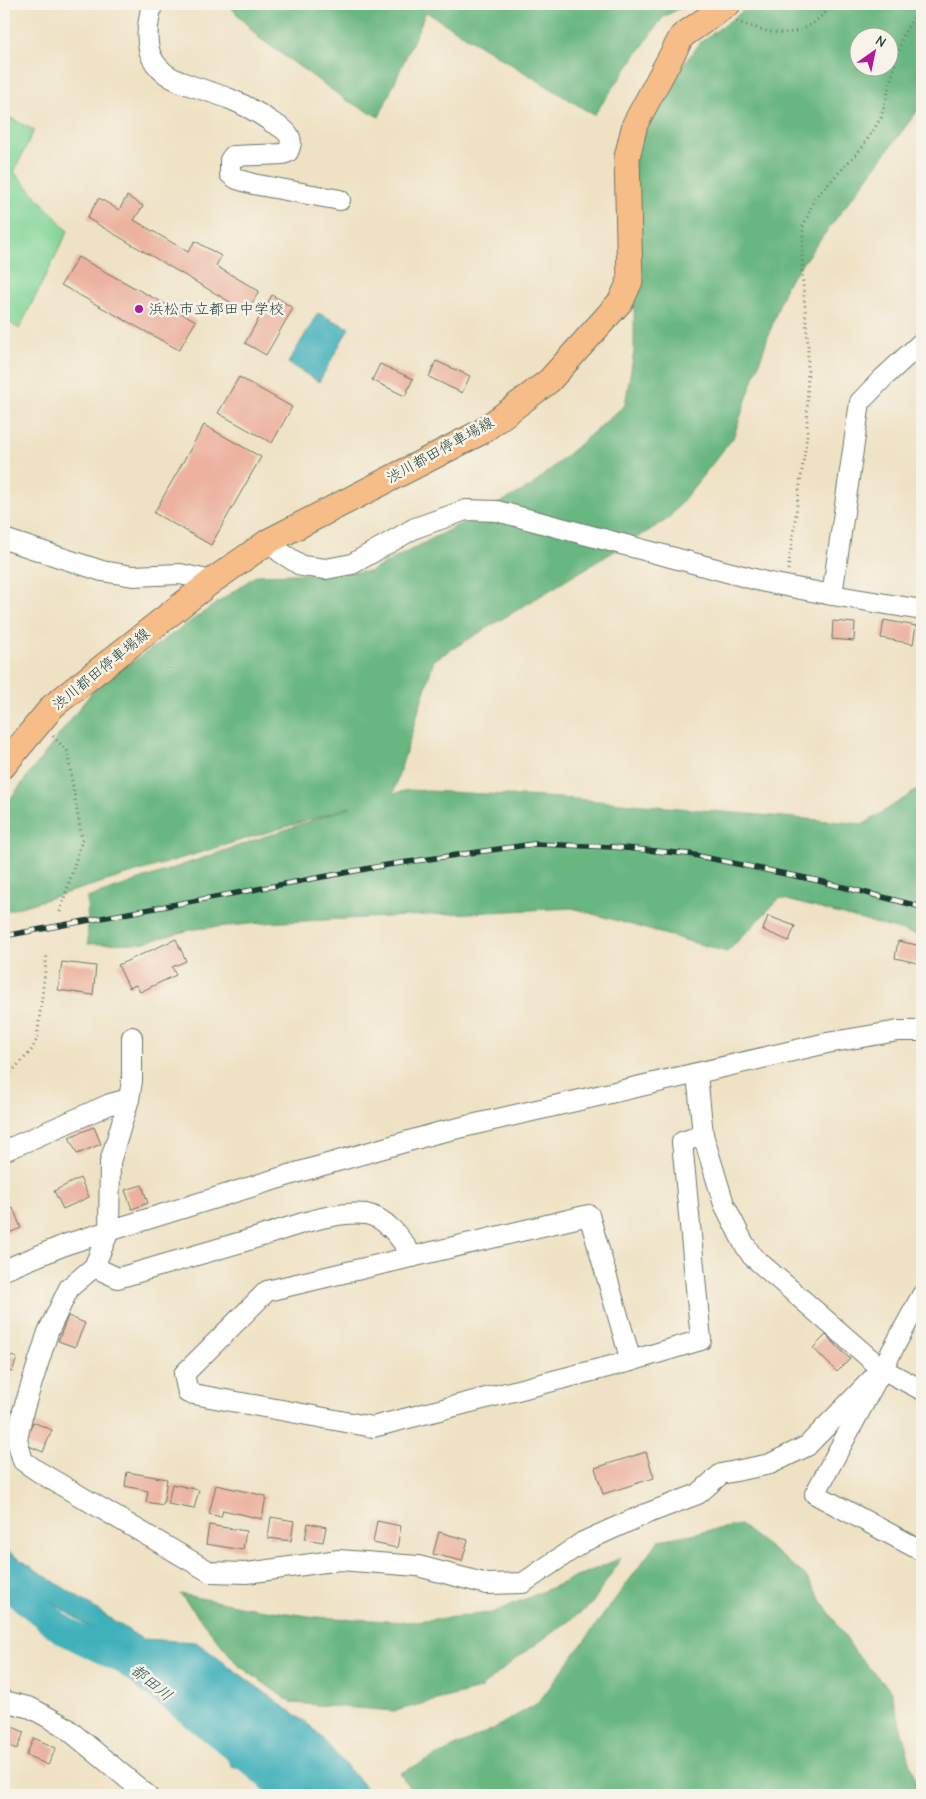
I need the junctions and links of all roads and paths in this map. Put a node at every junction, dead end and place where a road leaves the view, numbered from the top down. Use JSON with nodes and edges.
{"nodes":[{"id":1,"x":152,"y":4,"type":"edge"},
{"id":2,"x":834,"y":4,"type":"edge"},
{"id":3,"x":922,"y":5,"type":"edge"},
{"id":4,"x":724,"y":6,"type":"edge"},
{"id":5,"x":340,"y":200,"type":"dead end"},
{"id":6,"x":922,"y":342,"type":"edge"},
{"id":7,"x":4,"y":539,"type":"edge"},
{"id":8,"x":269,"y":540,"type":"junction"},
{"id":9,"x":212,"y":581,"type":"junction"},
{"id":10,"x":786,"y":586,"type":"junction"},
{"id":11,"x":832,"y":595,"type":"junction"},
{"id":12,"x":922,"y":610,"type":"edge"},
{"id":13,"x":53,"y":706,"type":"junction"},
{"id":14,"x":4,"y":765,"type":"edge"},
{"id":15,"x":60,"y":912,"type":"dead end"},
{"id":16,"x":47,"y":954,"type":"dead end"},
{"id":17,"x":922,"y":1031,"type":"edge"},
{"id":18,"x":132,"y":1037,"type":"dead end"},
{"id":19,"x":697,"y":1074,"type":"junction"},
{"id":20,"x":4,"y":1080,"type":"edge"},
{"id":21,"x":129,"y":1099,"type":"junction"},
{"id":22,"x":703,"y":1135,"type":"junction"},
{"id":23,"x":4,"y":1151,"type":"edge"},
{"id":24,"x":109,"y":1231,"type":"junction"},
{"id":25,"x":413,"y":1257,"type":"junction"},
{"id":26,"x":94,"y":1267,"type":"junction"},
{"id":27,"x":4,"y":1270,"type":"edge"},
{"id":28,"x":922,"y":1295,"type":"edge"},
{"id":29,"x":631,"y":1361,"type":"junction"},
{"id":30,"x":882,"y":1369,"type":"junction"},
{"id":31,"x":922,"y":1390,"type":"edge"},
{"id":32,"x":922,"y":1551,"type":"edge"},
{"id":33,"x":4,"y":1701,"type":"edge"},
{"id":34,"x":146,"y":1795,"type":"edge"}],
"edges":[{"from":1,"to":5,"type":"street"},
{"from":2,"to":4,"type":"path"},
{"from":3,"to":10,"type":"path"},
{"from":4,"to":8,"type":"main road","name":"渋川都田停車場線"},
{"from":6,"to":11,"type":"street"},
{"from":7,"to":9,"type":"street"},
{"from":8,"to":9,"type":"main road","name":"渋川都田停車場線"},
{"from":8,"to":10,"type":"street"},
{"from":9,"to":13,"type":"main road","name":"渋川都田停車場線"},
{"from":10,"to":11,"type":"street"},
{"from":11,"to":12,"type":"street"},
{"from":13,"to":14,"type":"main road","name":"渋川都田停車場線"},
{"from":13,"to":15,"type":"path"},
{"from":16,"to":20,"type":"path"},
{"from":17,"to":19,"type":"street"},
{"from":18,"to":21,"type":"street"},
{"from":19,"to":22,"type":"street"},
{"from":19,"to":24,"type":"street"},
{"from":21,"to":23,"type":"street"},
{"from":21,"to":24,"type":"street"},
{"from":22,"to":29,"type":"street"},
{"from":22,"to":30,"type":"street"},
{"from":24,"to":26,"type":"street"},
{"from":24,"to":27,"type":"street"},
{"from":25,"to":26,"type":"street"},
{"from":25,"to":29,"type":"street"},
{"from":25,"to":29,"type":"street"},
{"from":26,"to":30,"type":"street"},
{"from":28,"to":30,"type":"street"},
{"from":30,"to":31,"type":"street"},
{"from":30,"to":32,"type":"street"},
{"from":33,"to":34,"type":"street"}]}
